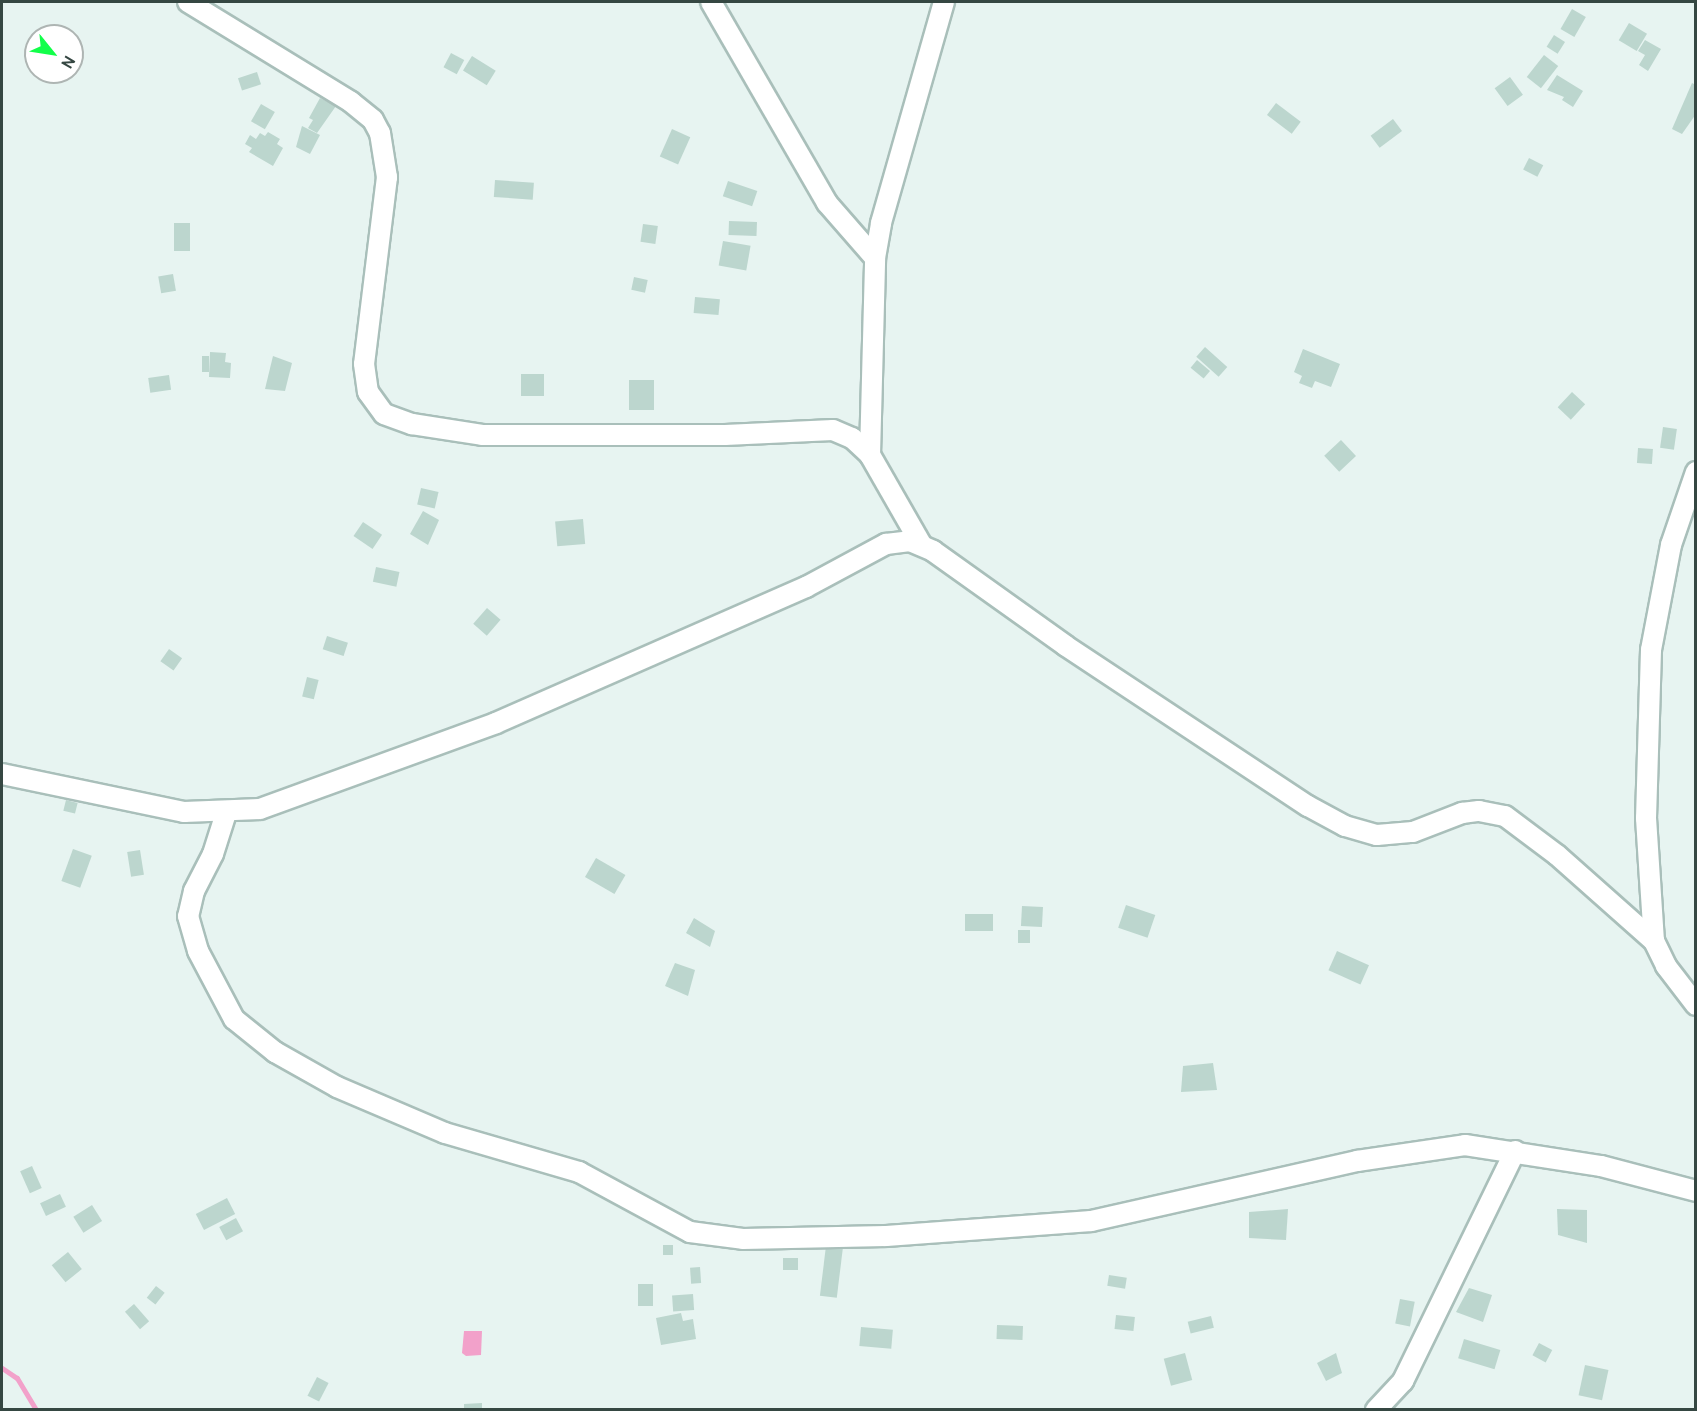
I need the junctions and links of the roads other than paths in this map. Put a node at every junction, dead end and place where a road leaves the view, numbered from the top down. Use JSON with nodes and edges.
{"nodes":[{"id":1,"x":188,"y":2,"type":"edge"},
{"id":2,"x":711,"y":2,"type":"edge"},
{"id":3,"x":944,"y":2,"type":"edge"},
{"id":4,"x":875,"y":258,"type":"junction"},
{"id":5,"x":870,"y":455,"type":"junction"},
{"id":6,"x":1695,"y":472,"type":"edge"},
{"id":7,"x":921,"y":544,"type":"junction"},
{"id":8,"x":2,"y":774,"type":"edge"},
{"id":9,"x":226,"y":813,"type":"junction"},
{"id":10,"x":1654,"y":941,"type":"junction"},
{"id":11,"x":1695,"y":1005,"type":"edge"},
{"id":12,"x":1515,"y":1151,"type":"junction"},
{"id":13,"x":1695,"y":1191,"type":"edge"},
{"id":14,"x":1376,"y":1410,"type":"edge"}],
"edges":[{"from":1,"to":5,"type":"street"},
{"from":2,"to":4,"type":"street"},
{"from":3,"to":4,"type":"street"},
{"from":4,"to":5,"type":"street"},
{"from":5,"to":7,"type":"street"},
{"from":6,"to":10,"type":"street"},
{"from":7,"to":9,"type":"street"},
{"from":7,"to":10,"type":"street"},
{"from":8,"to":9,"type":"street"},
{"from":9,"to":12,"type":"street"},
{"from":10,"to":11,"type":"street"},
{"from":12,"to":13,"type":"street"},
{"from":12,"to":14,"type":"street"}]}
